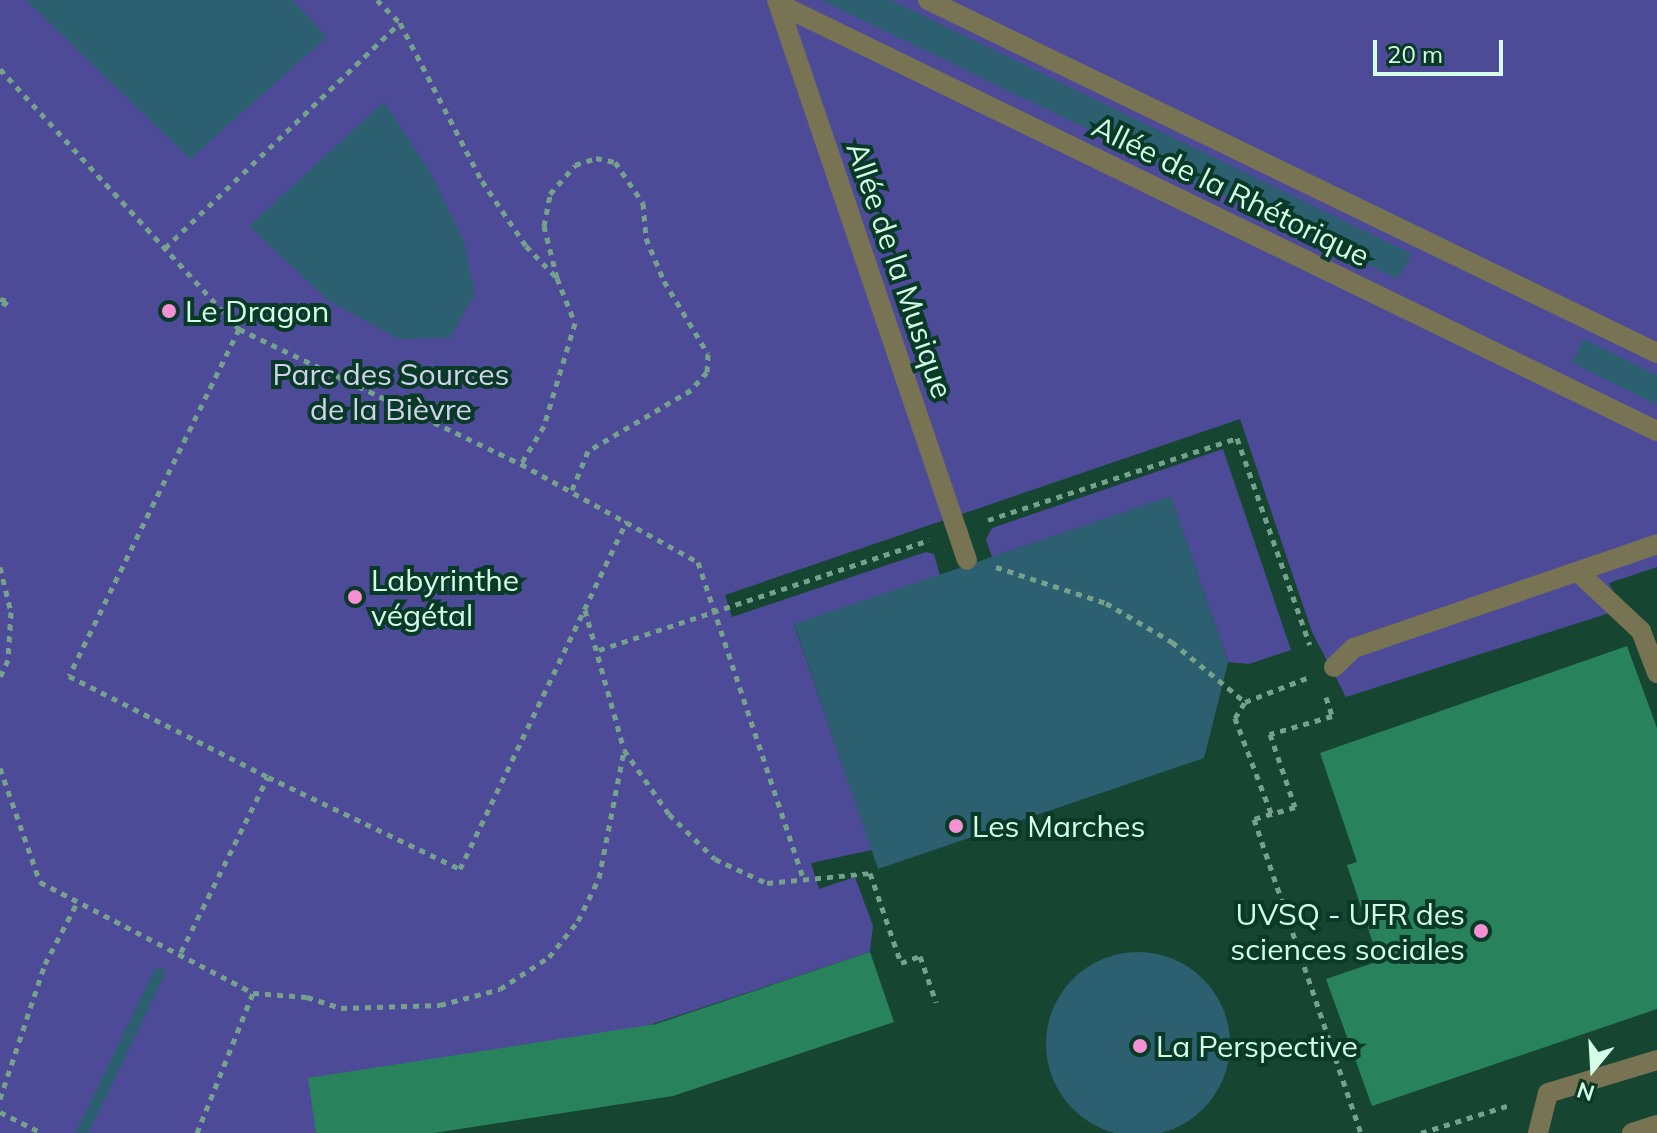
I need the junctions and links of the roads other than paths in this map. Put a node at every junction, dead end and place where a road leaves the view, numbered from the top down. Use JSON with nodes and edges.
{"nodes":[{"id":1,"x":928,"y":0,"type":"edge"},
{"id":2,"x":778,"y":2,"type":"edge"},
{"id":3,"x":1657,"y":353,"type":"edge"},
{"id":4,"x":1657,"y":431,"type":"edge"},
{"id":5,"x":1657,"y":544,"type":"edge"},
{"id":6,"x":967,"y":560,"type":"road end"},
{"id":7,"x":1578,"y":572,"type":"junction"},
{"id":8,"x":1334,"y":667,"type":"dead end"},
{"id":9,"x":1657,"y":673,"type":"edge"},
{"id":10,"x":1657,"y":1060,"type":"edge"},
{"id":11,"x":1657,"y":1125,"type":"edge"},
{"id":12,"x":1538,"y":1133,"type":"edge"},
{"id":13,"x":1632,"y":1133,"type":"edge"}],
"edges":[{"from":1,"to":3,"type":"street","name":"Allée de la Rhétorique"},
{"from":2,"to":4,"type":"street","name":"Allée de la Rhétorique"},
{"from":2,"to":6,"type":"street","name":"Allée de la Musique"},
{"from":5,"to":7,"type":"street"},
{"from":7,"to":8,"type":"street"},
{"from":7,"to":9,"type":"street"},
{"from":10,"to":12,"type":"street"},
{"from":11,"to":13,"type":"street"}]}
